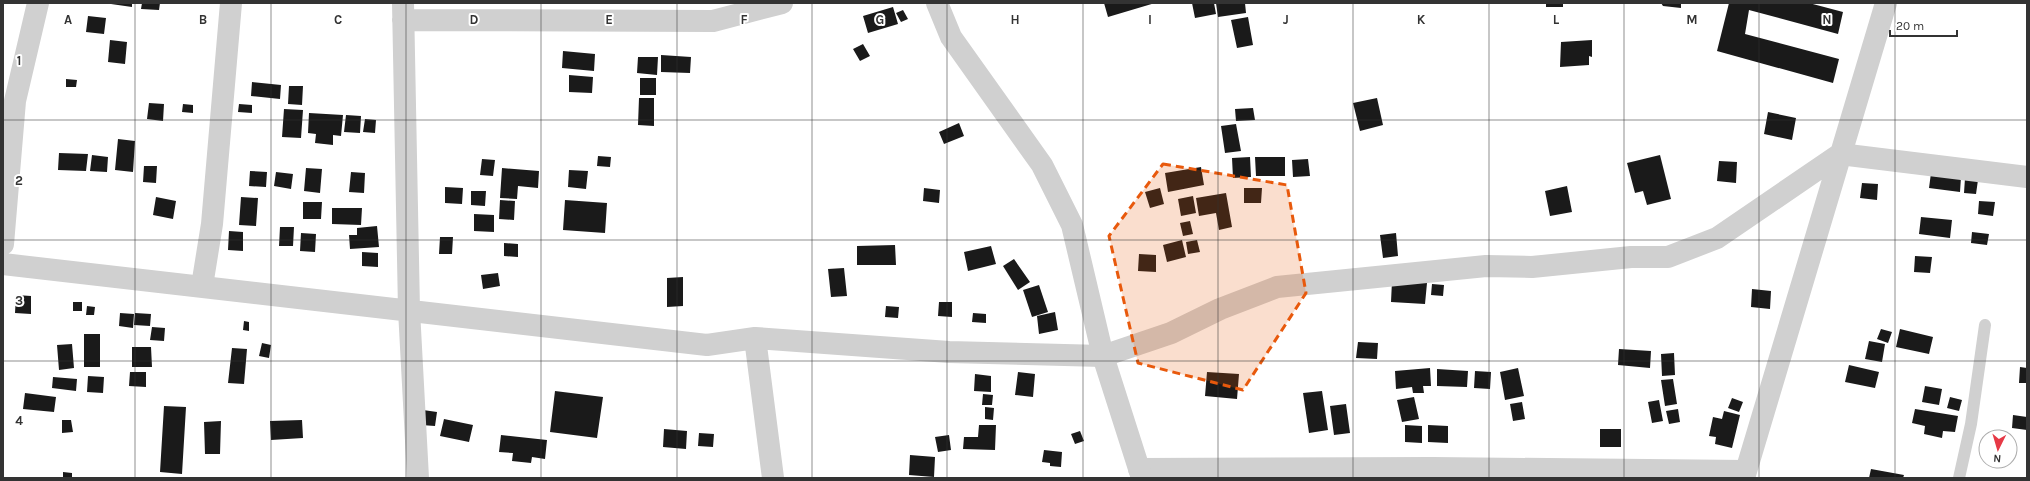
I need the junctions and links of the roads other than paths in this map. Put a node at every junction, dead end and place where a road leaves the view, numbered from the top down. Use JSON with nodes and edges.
{"nodes":[{"id":1,"x":38,"y":3,"type":"edge"},
{"id":2,"x":231,"y":3,"type":"edge"},
{"id":3,"x":782,"y":3,"type":"edge"},
{"id":4,"x":937,"y":3,"type":"edge"},
{"id":5,"x":1886,"y":3,"type":"edge"},
{"id":6,"x":403,"y":11,"type":"edge"},
{"id":7,"x":1840,"y":154,"type":"junction"},
{"id":8,"x":2027,"y":177,"type":"edge"},
{"id":9,"x":3,"y":244,"type":"edge"},
{"id":10,"x":3,"y":264,"type":"edge"},
{"id":11,"x":202,"y":286,"type":"junction"},
{"id":12,"x":409,"y":310,"type":"junction"},
{"id":13,"x":1985,"y":325,"type":"dead end"},
{"id":14,"x":755,"y":338,"type":"junction"},
{"id":15,"x":1103,"y":356,"type":"junction"},
{"id":16,"x":1140,"y":474,"type":"edge"},
{"id":17,"x":1745,"y":474,"type":"edge"},
{"id":18,"x":418,"y":478,"type":"edge"},
{"id":19,"x":773,"y":478,"type":"edge"},
{"id":20,"x":1959,"y":478,"type":"edge"}],
"edges":[{"from":1,"to":9,"type":"street"},
{"from":2,"to":11,"type":"street"},
{"from":3,"to":6,"type":"street"},
{"from":4,"to":15,"type":"street"},
{"from":5,"to":7,"type":"street"},
{"from":6,"to":12,"type":"street"},
{"from":7,"to":8,"type":"street"},
{"from":7,"to":15,"type":"street"},
{"from":7,"to":17,"type":"street"},
{"from":10,"to":11,"type":"street"},
{"from":11,"to":12,"type":"street"},
{"from":12,"to":14,"type":"street"},
{"from":12,"to":18,"type":"street"},
{"from":13,"to":20,"type":"lane"},
{"from":14,"to":15,"type":"street"},
{"from":14,"to":19,"type":"street"},
{"from":15,"to":16,"type":"street"},
{"from":16,"to":17,"type":"street"}]}
